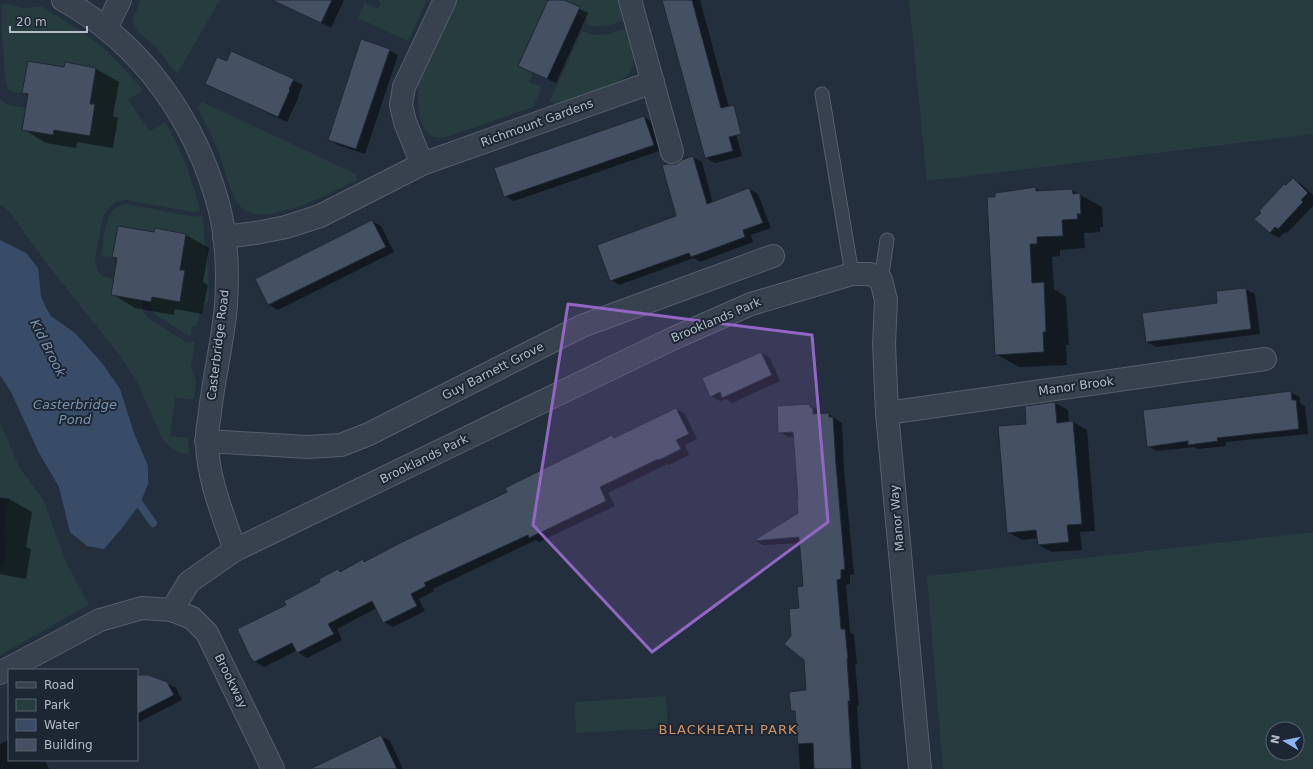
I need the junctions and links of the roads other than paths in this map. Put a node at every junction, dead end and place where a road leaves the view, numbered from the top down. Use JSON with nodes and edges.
{"nodes":[{"id":1,"x":63,"y":0,"type":"edge"},
{"id":2,"x":120,"y":0,"type":"edge"},
{"id":3,"x":445,"y":0,"type":"edge"},
{"id":4,"x":630,"y":0,"type":"edge"},
{"id":5,"x":106,"y":28,"type":"junction"},
{"id":6,"x":653,"y":82,"type":"junction"},
{"id":7,"x":822,"y":94,"type":"dead end"},
{"id":8,"x":672,"y":152,"type":"dead end"},
{"id":9,"x":422,"y":164,"type":"junction"},
{"id":10,"x":224,"y":237,"type":"junction"},
{"id":11,"x":886,"y":240,"type":"dead end"},
{"id":12,"x":773,"y":256,"type":"dead end"},
{"id":13,"x":868,"y":276,"type":"junction"},
{"id":14,"x":1265,"y":360,"type":"dead end"},
{"id":15,"x":886,"y":413,"type":"junction"},
{"id":16,"x":206,"y":441,"type":"junction"},
{"id":17,"x":235,"y":550,"type":"junction"},
{"id":18,"x":172,"y":610,"type":"junction"},
{"id":19,"x":0,"y":673,"type":"edge"},
{"id":20,"x":273,"y":769,"type":"edge"},
{"id":21,"x":920,"y":769,"type":"edge"}],
"edges":[{"from":1,"to":5,"type":"street","name":"Casterbridge Road"},
{"from":2,"to":5,"type":"street"},
{"from":3,"to":9,"type":"street"},
{"from":4,"to":6,"type":"street"},
{"from":5,"to":10,"type":"street","name":"Casterbridge Road"},
{"from":6,"to":8,"type":"street"},
{"from":6,"to":9,"type":"street","name":"Richmount Gardens"},
{"from":7,"to":13,"type":"lane"},
{"from":9,"to":10,"type":"street","name":"Richmount Gardens"},
{"from":10,"to":16,"type":"street","name":"Casterbridge Road"},
{"from":11,"to":13,"type":"lane"},
{"from":12,"to":16,"type":"street","name":"Guy Barnett Grove"},
{"from":13,"to":15,"type":"street","name":"Manor Way"},
{"from":13,"to":17,"type":"street","name":"Brooklands Park"},
{"from":14,"to":15,"type":"street","name":"Manor Brook"},
{"from":15,"to":21,"type":"street","name":"Manor Way"},
{"from":16,"to":17,"type":"street","name":"Casterbridge Road"},
{"from":17,"to":18,"type":"street","name":"Brooklands Park"},
{"from":18,"to":19,"type":"street"},
{"from":18,"to":20,"type":"street","name":"Brookway"}]}
